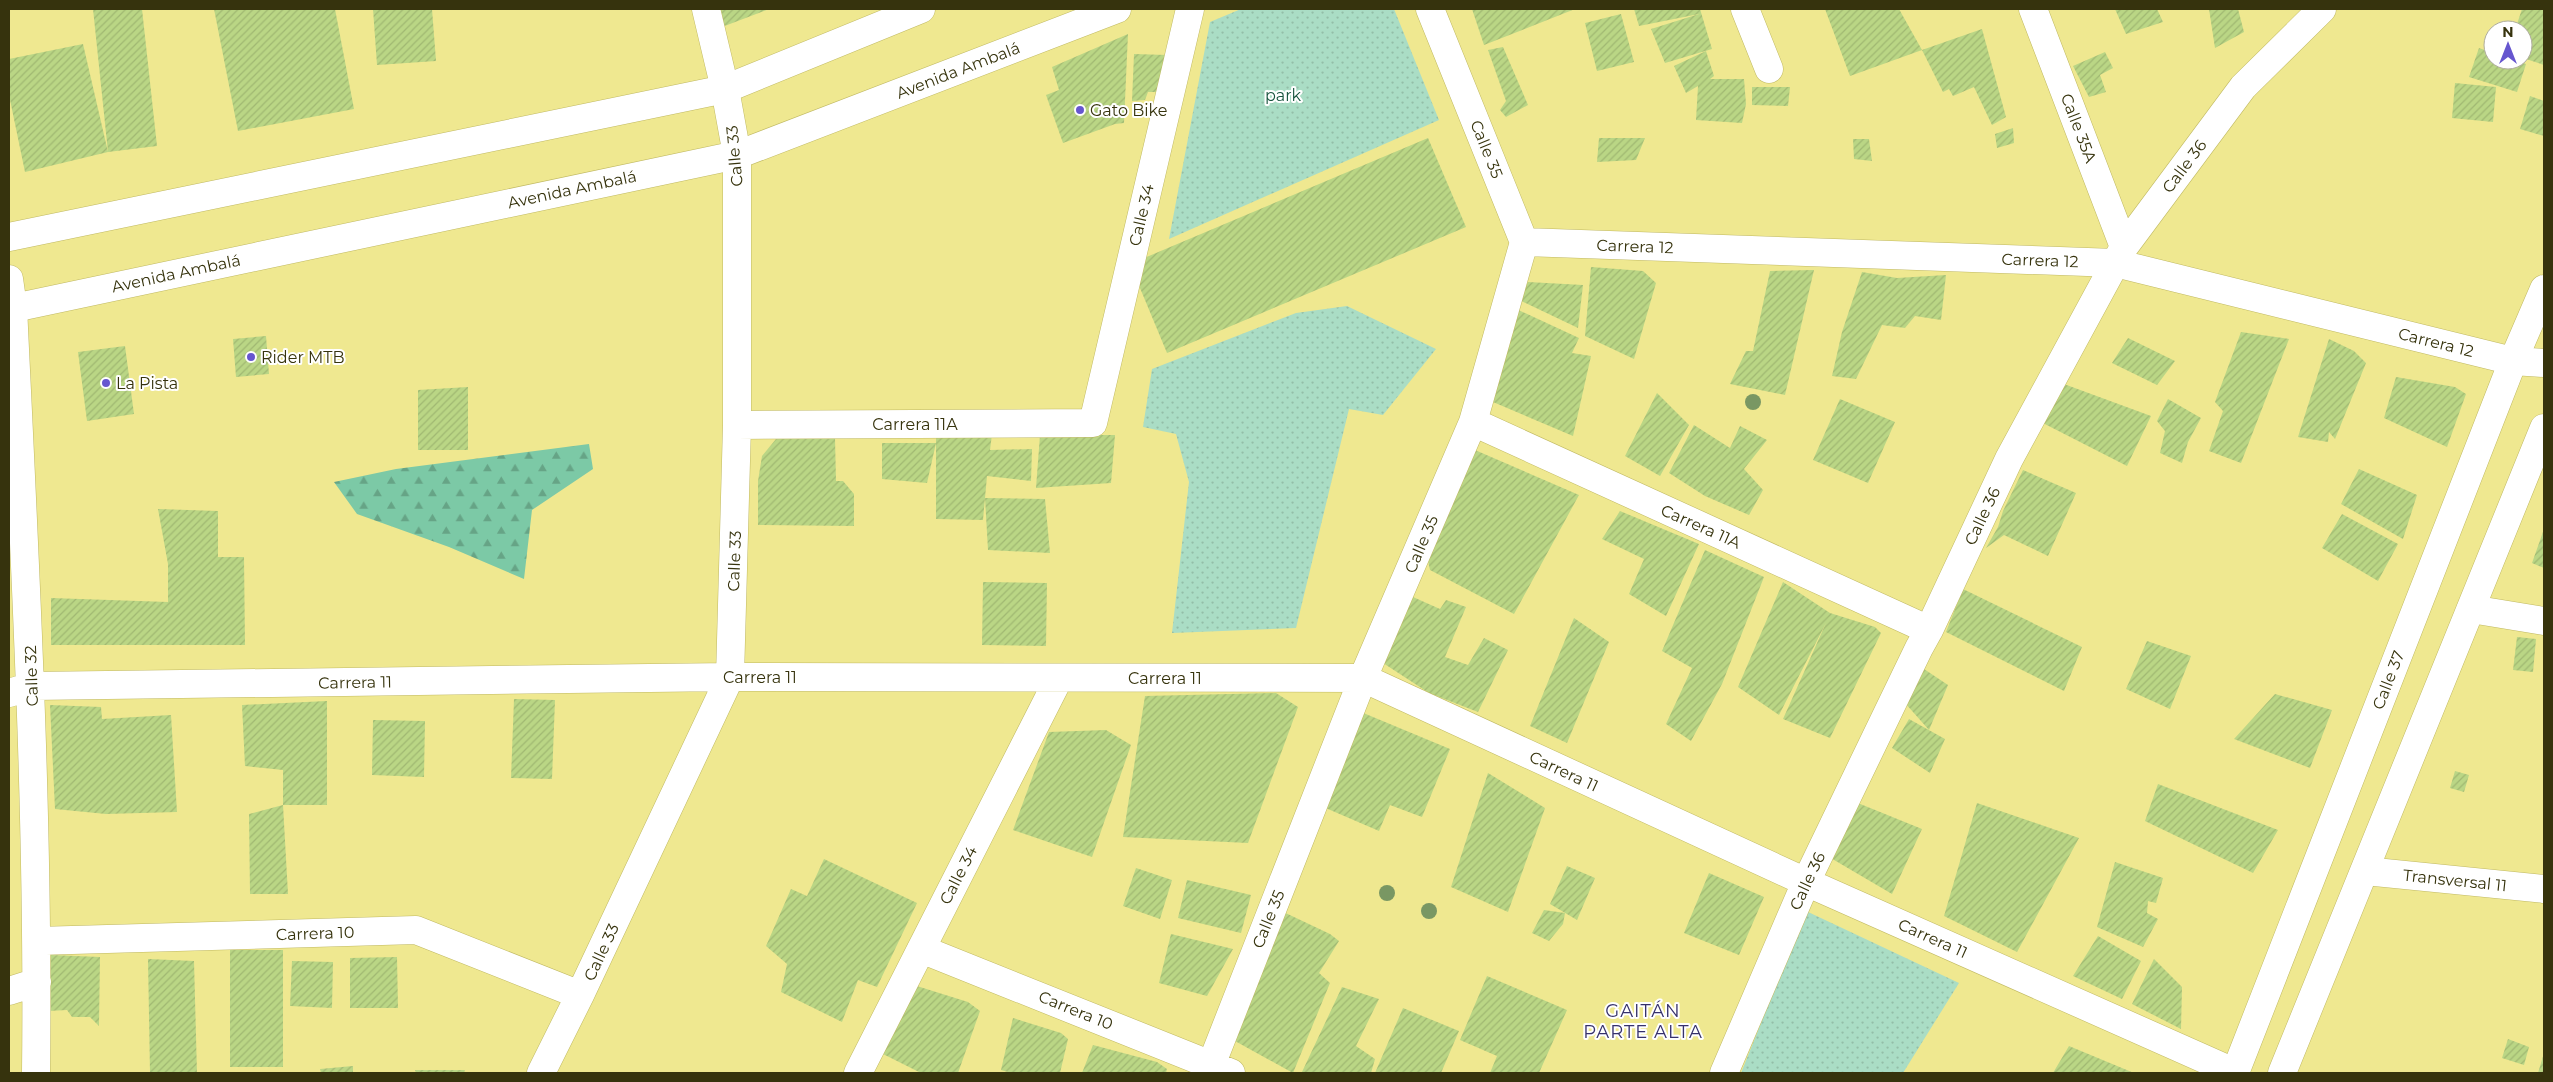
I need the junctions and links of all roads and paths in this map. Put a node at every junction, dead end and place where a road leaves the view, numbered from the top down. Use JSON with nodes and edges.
{"nodes":[{"id":1,"x":706,"y":9,"type":"edge"},
{"id":2,"x":921,"y":9,"type":"edge"},
{"id":3,"x":1117,"y":9,"type":"edge"},
{"id":4,"x":1190,"y":9,"type":"edge"},
{"id":5,"x":1430,"y":9,"type":"edge"},
{"id":6,"x":1745,"y":9,"type":"edge"},
{"id":7,"x":2033,"y":9,"type":"edge"},
{"id":8,"x":2322,"y":9,"type":"edge"},
{"id":9,"x":1768,"y":69,"type":"dead end"},
{"id":10,"x":725,"y":89,"type":"junction"},
{"id":11,"x":737,"y":155,"type":"junction"},
{"id":12,"x":9,"y":238,"type":"edge"},
{"id":13,"x":1524,"y":242,"type":"junction"},
{"id":14,"x":2120,"y":255,"type":"junction"},
{"id":15,"x":9,"y":279,"type":"edge"},
{"id":16,"x":2544,"y":289,"type":"edge"},
{"id":17,"x":11,"y":308,"type":"edge"},
{"id":18,"x":2513,"y":361,"type":"junction"},
{"id":19,"x":2544,"y":363,"type":"edge"},
{"id":20,"x":1473,"y":422,"type":"junction"},
{"id":21,"x":1093,"y":423,"type":"joint"},
{"id":22,"x":737,"y":425,"type":"junction"},
{"id":23,"x":2544,"y":428,"type":"edge"},
{"id":24,"x":2471,"y":609,"type":"junction"},
{"id":25,"x":2544,"y":620,"type":"edge"},
{"id":26,"x":1930,"y":630,"type":"junction"},
{"id":27,"x":730,"y":677,"type":"junction"},
{"id":28,"x":1059,"y":678,"type":"junction"},
{"id":29,"x":1363,"y":678,"type":"junction"},
{"id":30,"x":20,"y":690,"type":"edge"},
{"id":31,"x":2365,"y":871,"type":"junction"},
{"id":32,"x":1806,"y":882,"type":"junction"},
{"id":33,"x":2544,"y":889,"type":"edge"},
{"id":34,"x":37,"y":941,"type":"junction"},
{"id":35,"x":921,"y":949,"type":"junction"},
{"id":36,"x":37,"y":982,"type":"junction"},
{"id":37,"x":9,"y":991,"type":"edge"},
{"id":38,"x":580,"y":995,"type":"junction"},
{"id":39,"x":1216,"y":1070,"type":"edge"},
{"id":40,"x":36,"y":1073,"type":"edge"},
{"id":41,"x":541,"y":1073,"type":"edge"},
{"id":42,"x":858,"y":1073,"type":"edge"},
{"id":43,"x":1724,"y":1073,"type":"edge"},
{"id":44,"x":2235,"y":1073,"type":"edge"},
{"id":45,"x":2282,"y":1073,"type":"edge"}],
"edges":[{"from":1,"to":10,"type":"street","name":"Calle 33"},
{"from":2,"to":10,"type":"street"},
{"from":3,"to":11,"type":"street","name":"Avenida Ambalá"},
{"from":4,"to":21,"type":"street","name":"Calle 34"},
{"from":5,"to":13,"type":"street","name":"Calle 35"},
{"from":6,"to":9,"type":"street"},
{"from":7,"to":14,"type":"street","name":"Calle 35A"},
{"from":8,"to":14,"type":"street","name":"Calle 36"},
{"from":10,"to":11,"type":"street","name":"Calle 33"},
{"from":10,"to":12,"type":"street"},
{"from":11,"to":17,"type":"street","name":"Avenida Ambalá"},
{"from":11,"to":22,"type":"street","name":"Calle 33"},
{"from":13,"to":14,"type":"street","name":"Carrera 12"},
{"from":13,"to":20,"type":"street","name":"Calle 35"},
{"from":14,"to":18,"type":"street","name":"Carrera 12"},
{"from":14,"to":26,"type":"street","name":"Calle 36"},
{"from":15,"to":17,"type":"street","name":"Calle 32"},
{"from":16,"to":18,"type":"street","name":"Calle 37"},
{"from":17,"to":30,"type":"street","name":"Calle 32"},
{"from":18,"to":19,"type":"street","name":"Carrera 12"},
{"from":18,"to":44,"type":"street","name":"Calle 37"},
{"from":20,"to":26,"type":"street","name":"Carrera 11A"},
{"from":20,"to":29,"type":"street","name":"Calle 35"},
{"from":21,"to":22,"type":"street","name":"Carrera 11A"},
{"from":22,"to":27,"type":"street","name":"Calle 33"},
{"from":23,"to":24,"type":"street"},
{"from":24,"to":25,"type":"street"},
{"from":24,"to":31,"type":"street"},
{"from":26,"to":32,"type":"street","name":"Calle 36"},
{"from":27,"to":28,"type":"street","name":"Carrera 11"},
{"from":27,"to":30,"type":"street","name":"Carrera 11"},
{"from":27,"to":38,"type":"street","name":"Calle 33"},
{"from":28,"to":29,"type":"street","name":"Carrera 11"},
{"from":28,"to":35,"type":"street","name":"Calle 34"},
{"from":29,"to":32,"type":"street","name":"Carrera 11"},
{"from":29,"to":39,"type":"street","name":"Calle 35"},
{"from":30,"to":34,"type":"street","name":"Calle 32"},
{"from":31,"to":33,"type":"street","name":"Transversal 11"},
{"from":31,"to":45,"type":"street"},
{"from":32,"to":43,"type":"street","name":"Calle 36"},
{"from":32,"to":44,"type":"street","name":"Carrera 11"},
{"from":34,"to":36,"type":"street","name":"Calle 32"},
{"from":34,"to":38,"type":"street","name":"Carrera 10"},
{"from":35,"to":39,"type":"street","name":"Carrera 10"},
{"from":35,"to":42,"type":"street","name":"Calle 34"},
{"from":36,"to":37,"type":"street"},
{"from":36,"to":40,"type":"street","name":"Calle 32"},
{"from":38,"to":41,"type":"street","name":"Calle 33"}]}
